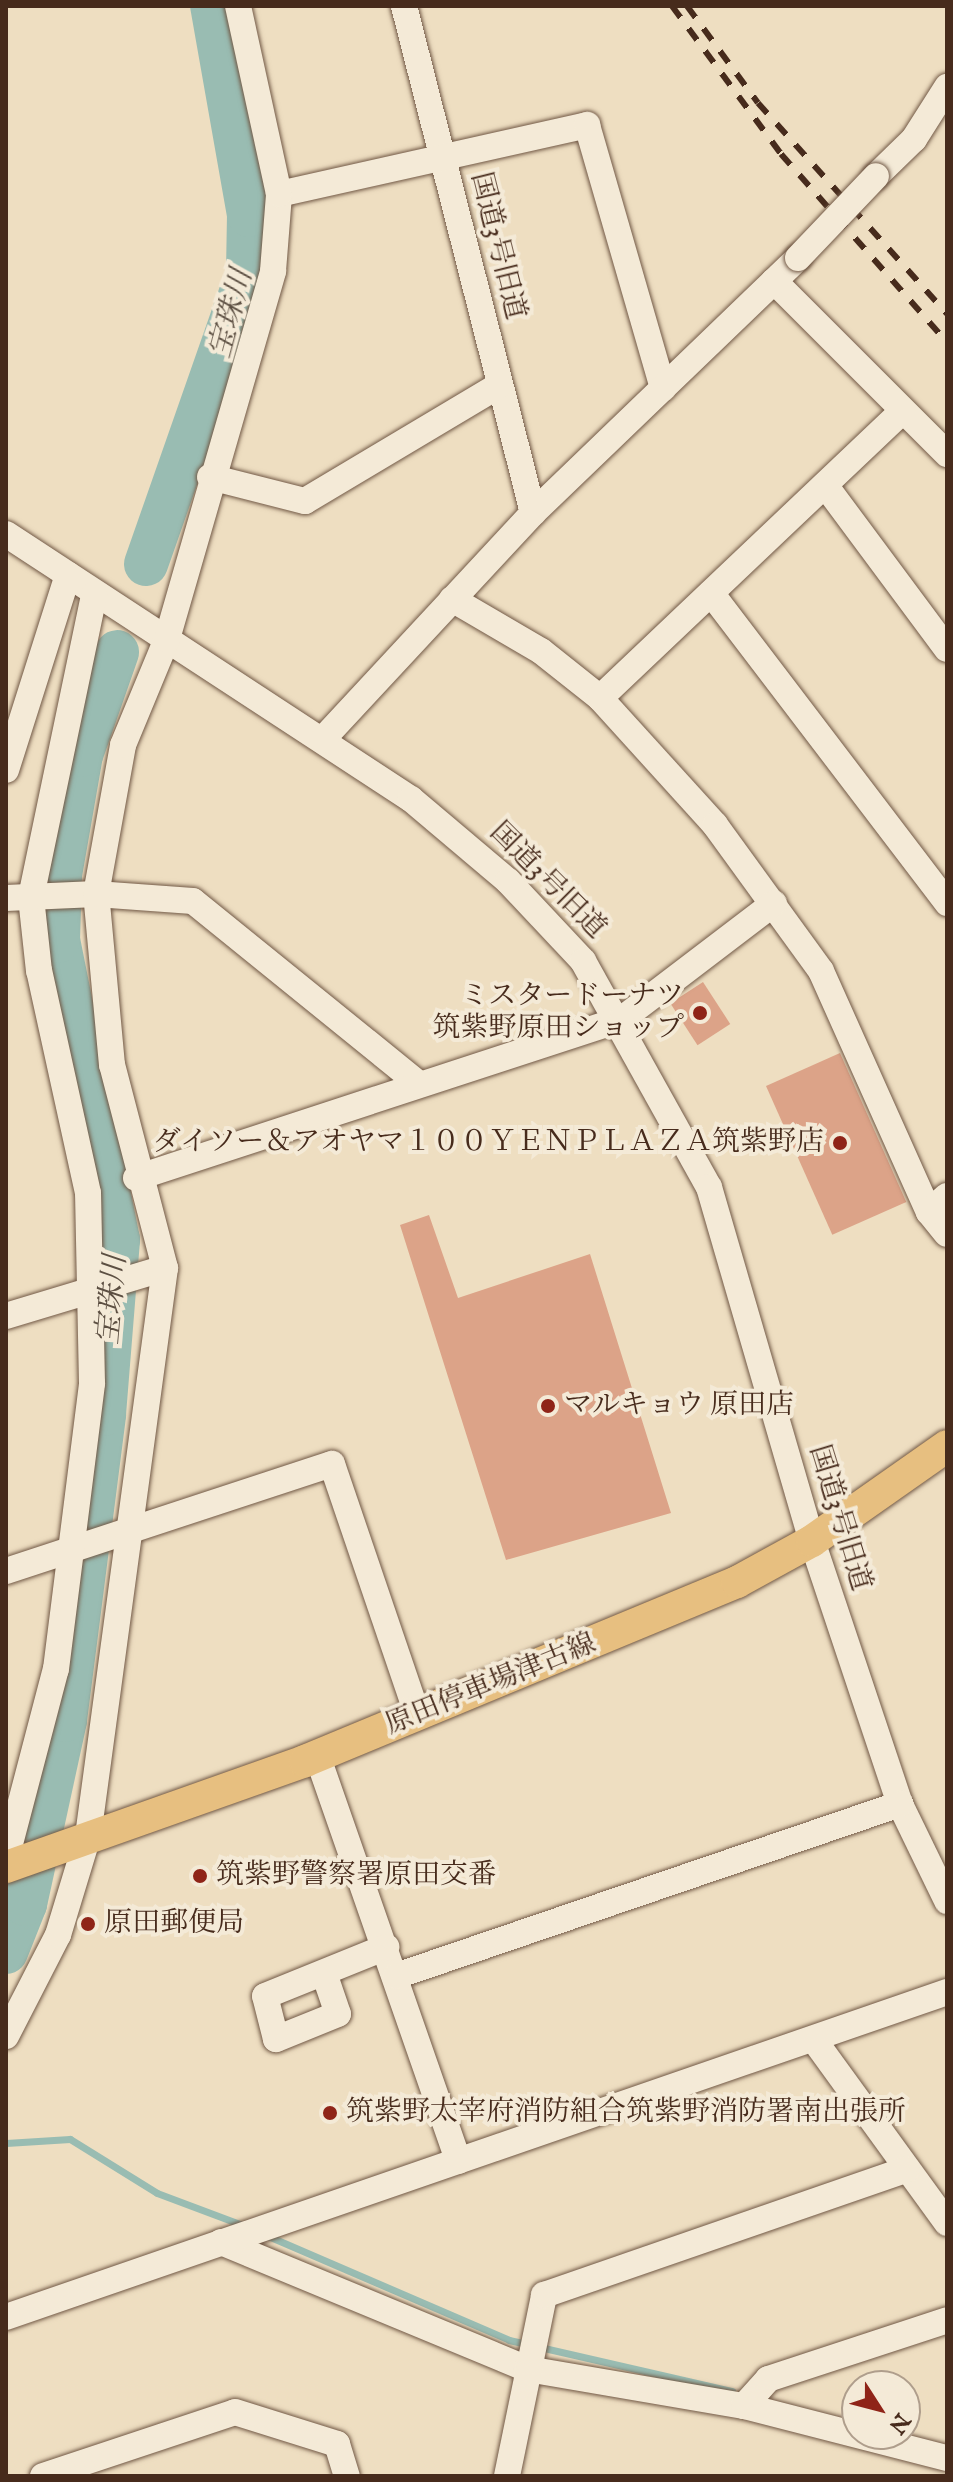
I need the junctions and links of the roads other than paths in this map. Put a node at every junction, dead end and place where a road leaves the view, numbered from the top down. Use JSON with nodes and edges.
{"nodes":[{"id":1,"x":238,"y":6,"type":"edge"},
{"id":2,"x":404,"y":6,"type":"edge"},
{"id":3,"x":947,"y":87,"type":"edge"},
{"id":4,"x":441,"y":154,"type":"junction"},
{"id":5,"x":279,"y":194,"type":"junction"},
{"id":6,"x":774,"y":281,"type":"junction"},
{"id":7,"x":498,"y":386,"type":"junction"},
{"id":8,"x":663,"y":388,"type":"junction"},
{"id":9,"x":902,"y":411,"type":"junction"},
{"id":10,"x":947,"y":454,"type":"edge"},
{"id":11,"x":210,"y":477,"type":"junction"},
{"id":12,"x":825,"y":485,"type":"junction"},
{"id":13,"x":533,"y":513,"type":"junction"},
{"id":14,"x":6,"y":534,"type":"edge"},
{"id":15,"x":68,"y":575,"type":"junction"},
{"id":16,"x":711,"y":593,"type":"junction"},
{"id":17,"x":94,"y":595,"type":"junction"},
{"id":18,"x":452,"y":599,"type":"junction"},
{"id":19,"x":167,"y":639,"type":"junction"},
{"id":20,"x":947,"y":649,"type":"edge"},
{"id":21,"x":600,"y":698,"type":"junction"},
{"id":22,"x":322,"y":740,"type":"junction"},
{"id":23,"x":6,"y":770,"type":"edge"},
{"id":24,"x":96,"y":894,"type":"junction"},
{"id":25,"x":19,"y":897,"type":"edge"},
{"id":26,"x":774,"y":903,"type":"junction"},
{"id":27,"x":947,"y":903,"type":"edge"},
{"id":28,"x":622,"y":1019,"type":"junction"},
{"id":29,"x":415,"y":1081,"type":"junction"},
{"id":30,"x":136,"y":1178,"type":"junction"},
{"id":31,"x":938,"y":1204,"type":"edge"},
{"id":32,"x":947,"y":1234,"type":"edge"},
{"id":33,"x":165,"y":1268,"type":"junction"},
{"id":34,"x":94,"y":1287,"type":"junction"},
{"id":35,"x":6,"y":1316,"type":"edge"},
{"id":36,"x":947,"y":1446,"type":"edge"},
{"id":37,"x":135,"y":1525,"type":"junction"},
{"id":38,"x":812,"y":1541,"type":"junction"},
{"id":39,"x":67,"y":1549,"type":"junction"},
{"id":40,"x":6,"y":1571,"type":"edge"},
{"id":41,"x":418,"y":1716,"type":"junction"},
{"id":42,"x":317,"y":1755,"type":"junction"},
{"id":43,"x":900,"y":1804,"type":"junction"},
{"id":44,"x":88,"y":1836,"type":"junction"},
{"id":45,"x":6,"y":1859,"type":"edge"},
{"id":46,"x":6,"y":1867,"type":"edge"},
{"id":47,"x":947,"y":1901,"type":"edge"},
{"id":48,"x":386,"y":1947,"type":"junction"},
{"id":49,"x":324,"y":1973,"type":"dead end"},
{"id":50,"x":396,"y":1976,"type":"junction"},
{"id":51,"x":947,"y":1992,"type":"edge"},
{"id":52,"x":6,"y":2036,"type":"edge"},
{"id":53,"x":814,"y":2040,"type":"junction"},
{"id":54,"x":458,"y":2161,"type":"junction"},
{"id":55,"x":907,"y":2169,"type":"junction"},
{"id":56,"x":947,"y":2223,"type":"edge"},
{"id":57,"x":221,"y":2242,"type":"junction"},
{"id":58,"x":6,"y":2317,"type":"edge"},
{"id":59,"x":947,"y":2320,"type":"edge"},
{"id":60,"x":527,"y":2369,"type":"junction"},
{"id":61,"x":744,"y":2406,"type":"junction"},
{"id":62,"x":947,"y":2458,"type":"edge"},
{"id":63,"x":43,"y":2476,"type":"edge"},
{"id":64,"x":347,"y":2476,"type":"edge"},
{"id":65,"x":507,"y":2476,"type":"edge"}],
"edges":[{"from":1,"to":5,"type":"street"},
{"from":2,"to":4,"type":"street","name":"国道3号旧道"},
{"from":3,"to":6,"type":"street","bridge":true},
{"from":4,"to":5,"type":"street"},
{"from":4,"to":7,"type":"street","name":"国道3号旧道"},
{"from":4,"to":8,"type":"street"},
{"from":5,"to":11,"type":"street"},
{"from":6,"to":8,"type":"street"},
{"from":6,"to":9,"type":"street"},
{"from":7,"to":11,"type":"street"},
{"from":7,"to":13,"type":"street","name":"国道3号旧道"},
{"from":8,"to":13,"type":"street"},
{"from":9,"to":10,"type":"street"},
{"from":9,"to":12,"type":"street"},
{"from":11,"to":19,"type":"street"},
{"from":12,"to":16,"type":"street"},
{"from":12,"to":20,"type":"street"},
{"from":13,"to":18,"type":"street"},
{"from":14,"to":15,"type":"street","name":"国道3号旧道"},
{"from":15,"to":17,"type":"street","name":"国道3号旧道"},
{"from":15,"to":23,"type":"street"},
{"from":16,"to":21,"type":"street"},
{"from":16,"to":27,"type":"street"},
{"from":17,"to":19,"type":"street","name":"国道3号旧道"},
{"from":17,"to":25,"type":"street"},
{"from":18,"to":21,"type":"street"},
{"from":18,"to":22,"type":"street"},
{"from":19,"to":22,"type":"street","name":"国道3号旧道"},
{"from":19,"to":24,"type":"street"},
{"from":21,"to":26,"type":"street"},
{"from":22,"to":28,"type":"street","name":"国道3号旧道"},
{"from":24,"to":25,"type":"street"},
{"from":24,"to":29,"type":"street"},
{"from":24,"to":30,"type":"street"},
{"from":25,"to":34,"type":"street"},
{"from":26,"to":28,"type":"street"},
{"from":26,"to":31,"type":"street"},
{"from":28,"to":29,"type":"street"},
{"from":28,"to":38,"type":"street","name":"国道3号旧道"},
{"from":29,"to":30,"type":"street"},
{"from":30,"to":33,"type":"street"},
{"from":31,"to":32,"type":"street"},
{"from":33,"to":34,"type":"street"},
{"from":33,"to":37,"type":"street"},
{"from":34,"to":35,"type":"street"},
{"from":34,"to":39,"type":"street"},
{"from":36,"to":38,"type":"main road","name":"原田停車場津古線"},
{"from":37,"to":39,"type":"street"},
{"from":37,"to":41,"type":"street"},
{"from":37,"to":44,"type":"street"},
{"from":38,"to":41,"type":"main road","name":"原田停車場津古線"},
{"from":38,"to":43,"type":"street","name":"国道3号旧道"},
{"from":39,"to":40,"type":"street"},
{"from":39,"to":45,"type":"street"},
{"from":41,"to":42,"type":"main road","name":"原田停車場津古線"},
{"from":42,"to":44,"type":"main road","name":"原田停車場津古線"},
{"from":42,"to":48,"type":"street"},
{"from":43,"to":47,"type":"street","name":"国道3号旧道"},
{"from":43,"to":50,"type":"street"},
{"from":44,"to":46,"type":"main road","name":"原田停車場津古線"},
{"from":44,"to":52,"type":"street"},
{"from":48,"to":49,"type":"street"},
{"from":48,"to":50,"type":"street"},
{"from":50,"to":54,"type":"street"},
{"from":51,"to":53,"type":"street"},
{"from":53,"to":54,"type":"street"},
{"from":53,"to":55,"type":"street"},
{"from":54,"to":57,"type":"street"},
{"from":55,"to":56,"type":"street"},
{"from":55,"to":60,"type":"street"},
{"from":57,"to":58,"type":"street"},
{"from":57,"to":60,"type":"street"},
{"from":59,"to":61,"type":"street"},
{"from":60,"to":61,"type":"street"},
{"from":60,"to":65,"type":"street"},
{"from":61,"to":62,"type":"street"},
{"from":63,"to":64,"type":"street"}]}
